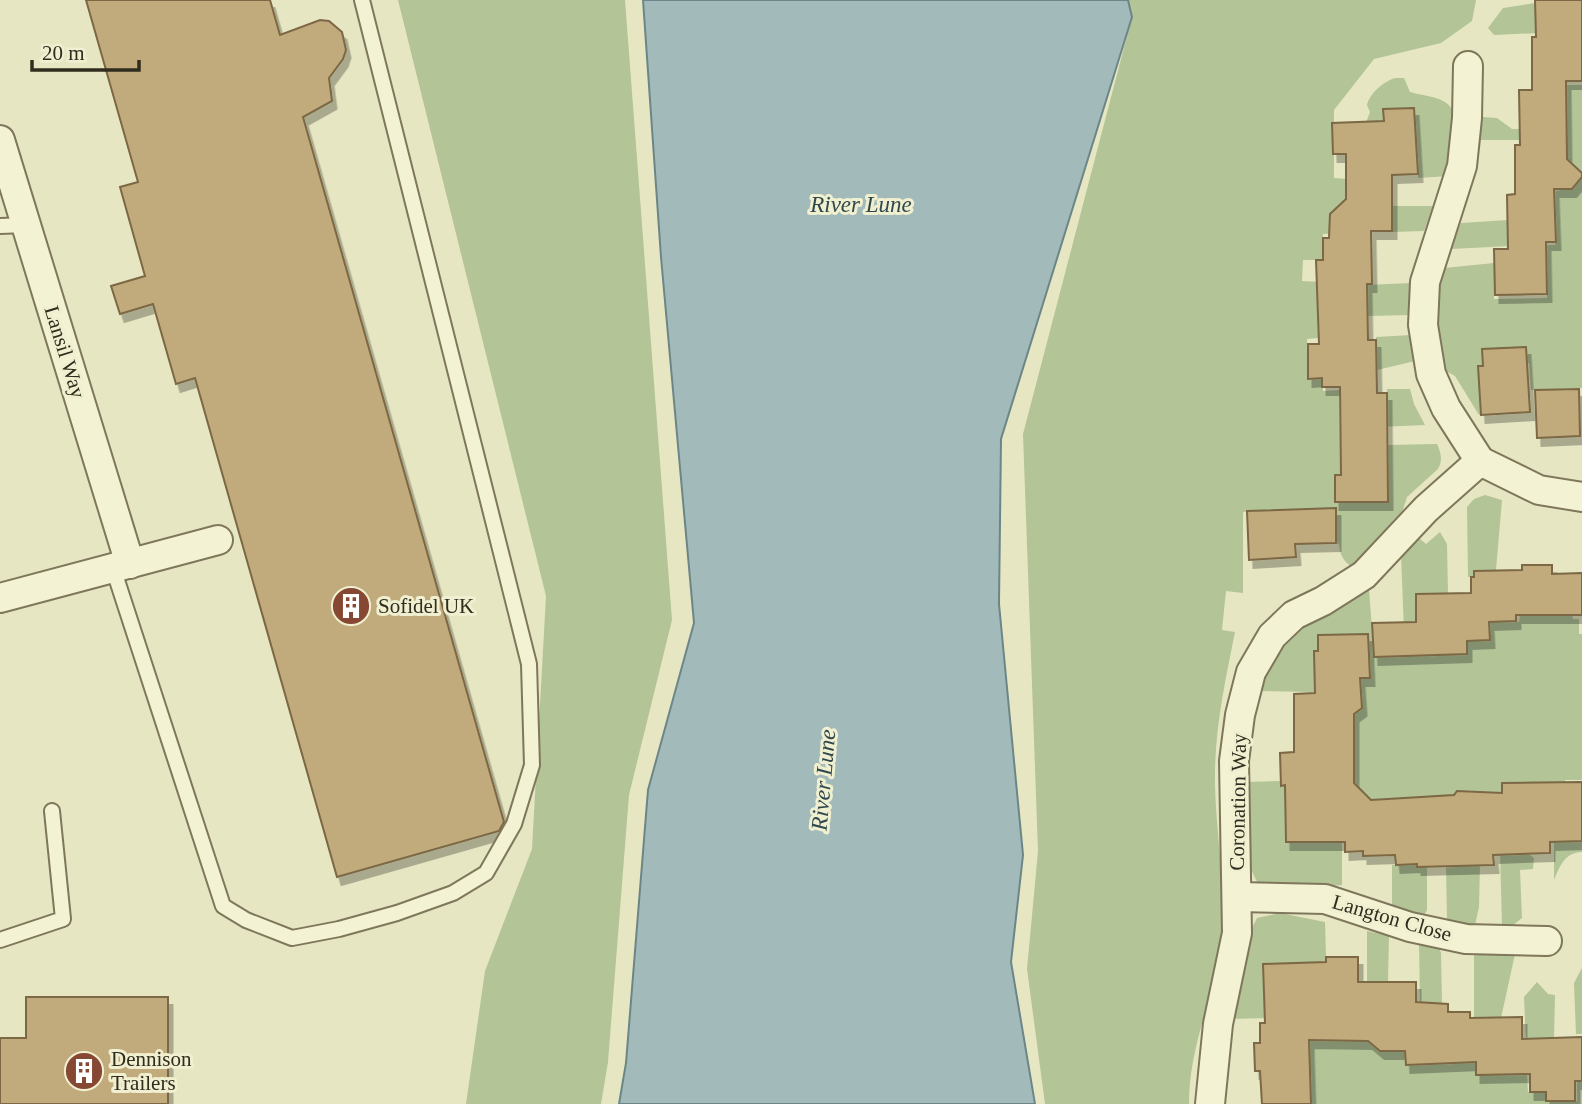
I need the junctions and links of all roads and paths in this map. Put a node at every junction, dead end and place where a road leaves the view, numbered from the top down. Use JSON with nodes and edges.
{"nodes":[{"id":1,"x":362,"y":0,"type":"edge"},
{"id":2,"x":1468,"y":66,"type":"dead end"},
{"id":3,"x":0,"y":140,"type":"edge"},
{"id":4,"x":13,"y":226,"type":"edge"},
{"id":5,"x":1479,"y":461,"type":"junction"},
{"id":6,"x":1582,"y":497,"type":"edge"},
{"id":7,"x":218,"y":540,"type":"dead end"},
{"id":8,"x":121,"y":566,"type":"junction"},
{"id":9,"x":0,"y":598,"type":"edge"},
{"id":10,"x":52,"y":811,"type":"dead end"},
{"id":11,"x":1238,"y":897,"type":"junction"},
{"id":12,"x":0,"y":940,"type":"edge"},
{"id":13,"x":1547,"y":941,"type":"dead end"},
{"id":14,"x":1210,"y":1104,"type":"edge"}],
"edges":[{"from":1,"to":8,"type":"lane"},
{"from":2,"to":5,"type":"street"},
{"from":3,"to":4,"type":"street","name":"Lansil Way"},
{"from":4,"to":8,"type":"street","name":"Lansil Way"},
{"from":5,"to":6,"type":"street"},
{"from":5,"to":11,"type":"street","name":"Coronation Way"},
{"from":7,"to":8,"type":"street"},
{"from":8,"to":9,"type":"street"},
{"from":10,"to":12,"type":"lane"},
{"from":11,"to":13,"type":"street","name":"Langton Close"},
{"from":11,"to":14,"type":"street","name":"Coronation Way"}]}
